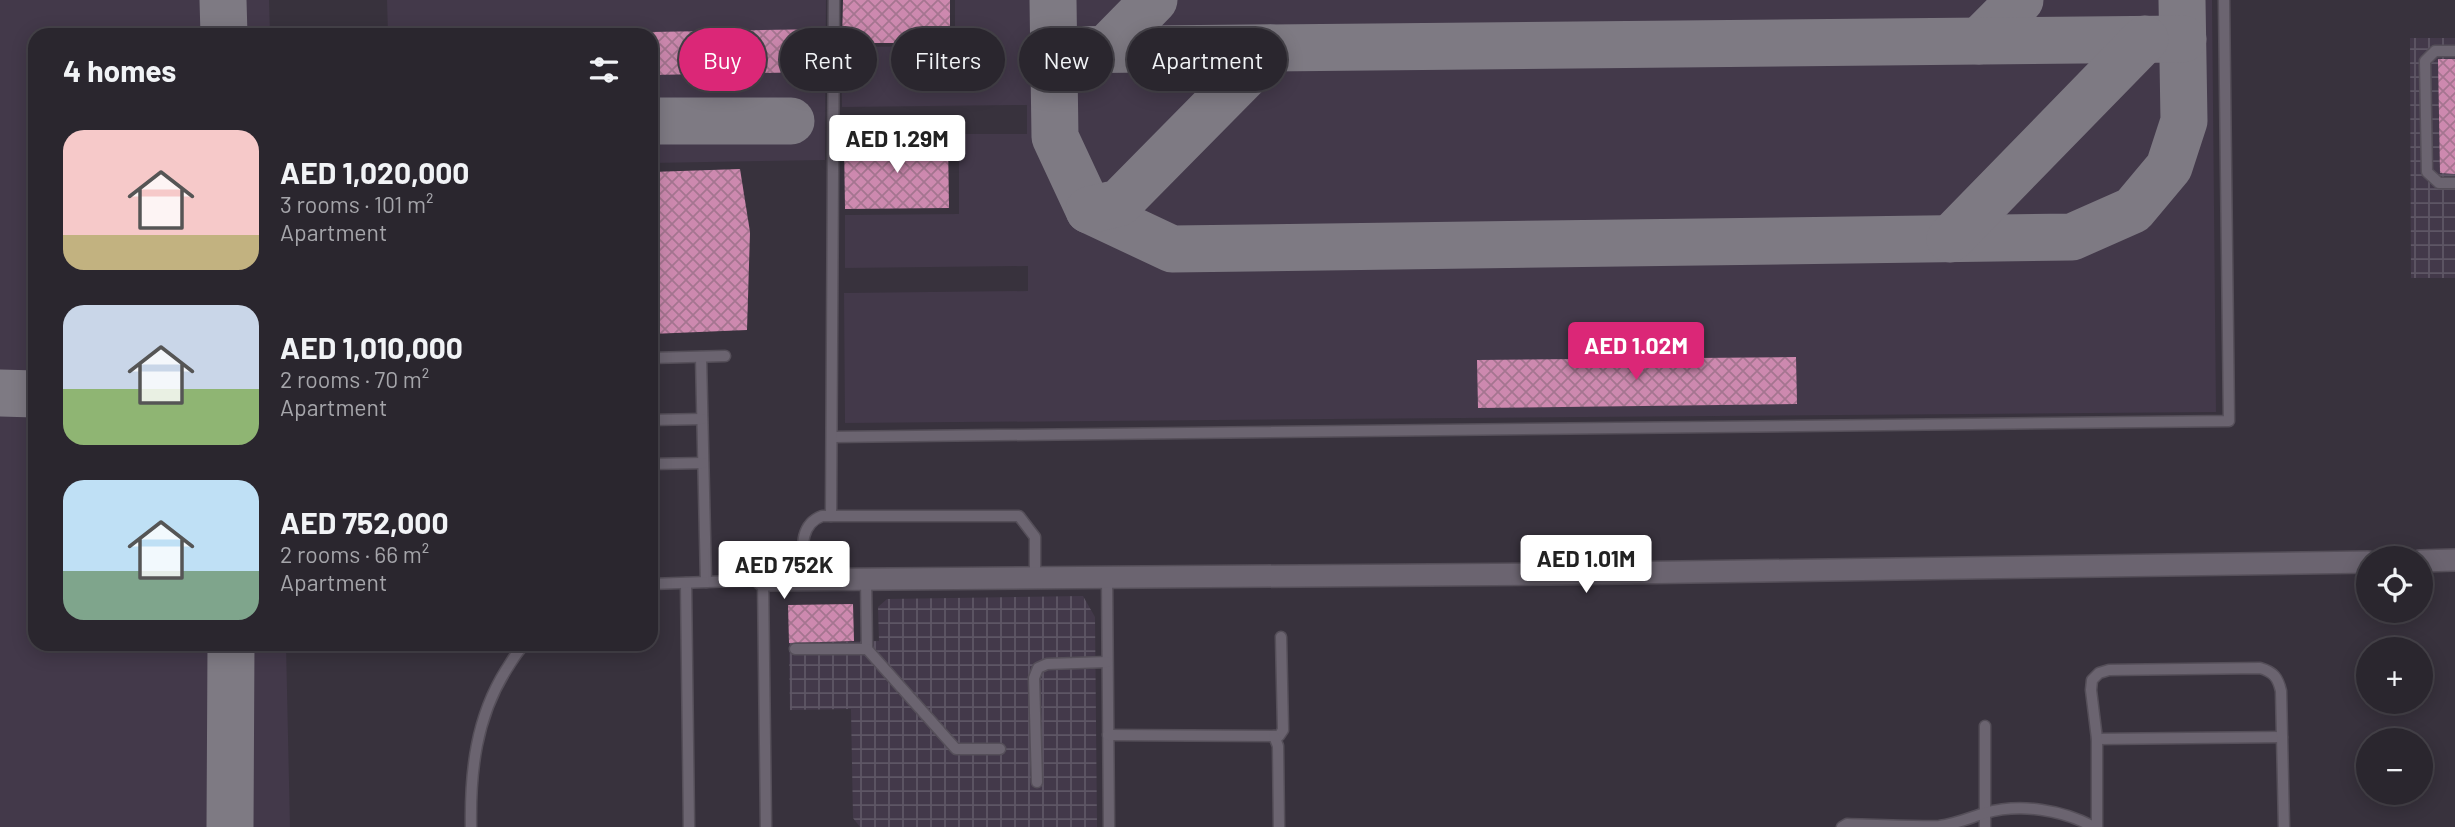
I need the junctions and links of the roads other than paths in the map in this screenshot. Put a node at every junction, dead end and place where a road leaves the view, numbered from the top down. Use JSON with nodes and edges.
{"nodes":[{"id":1,"x":834,"y":0,"type":"edge"},
{"id":2,"x":2224,"y":0,"type":"edge"},
{"id":3,"x":2455,"y":51,"type":"edge"},
{"id":4,"x":2455,"y":183,"type":"edge"},
{"id":5,"x":725,"y":356,"type":"dead end"},
{"id":6,"x":701,"y":357,"type":"junction"},
{"id":7,"x":658,"y":358,"type":"edge"},
{"id":8,"x":702,"y":419,"type":"junction"},
{"id":9,"x":658,"y":420,"type":"edge"},
{"id":10,"x":832,"y":437,"type":"junction"},
{"id":11,"x":704,"y":463,"type":"junction"},
{"id":12,"x":658,"y":464,"type":"edge"},
{"id":13,"x":831,"y":516,"type":"junction"},
{"id":14,"x":2455,"y":560,"type":"edge"},
{"id":15,"x":2433,"y":561,"type":"edge"},
{"id":16,"x":2356,"y":562,"type":"edge"},
{"id":17,"x":1035,"y":578,"type":"junction"},
{"id":18,"x":1107,"y":578,"type":"junction"},
{"id":19,"x":804,"y":579,"type":"junction"},
{"id":20,"x":866,"y":579,"type":"junction"},
{"id":21,"x":763,"y":580,"type":"junction"},
{"id":22,"x":706,"y":582,"type":"junction"},
{"id":23,"x":686,"y":583,"type":"junction"},
{"id":24,"x":658,"y":584,"type":"edge"},
{"id":25,"x":1281,"y":638,"type":"dead end"},
{"id":26,"x":795,"y":649,"type":"dead end"},
{"id":27,"x":867,"y":649,"type":"junction"},
{"id":28,"x":520,"y":651,"type":"edge"},
{"id":29,"x":1107,"y":662,"type":"junction"},
{"id":30,"x":1985,"y":726,"type":"dead end"},
{"id":31,"x":1108,"y":735,"type":"junction"},
{"id":32,"x":1274,"y":736,"type":"junction"},
{"id":33,"x":2282,"y":737,"type":"junction"},
{"id":34,"x":2097,"y":739,"type":"junction"},
{"id":35,"x":1000,"y":749,"type":"dead end"},
{"id":36,"x":1037,"y":782,"type":"dead end"},
{"id":37,"x":1985,"y":813,"type":"junction"},
{"id":38,"x":471,"y":827,"type":"edge"},
{"id":39,"x":689,"y":827,"type":"edge"},
{"id":40,"x":766,"y":827,"type":"edge"},
{"id":41,"x":1109,"y":827,"type":"edge"},
{"id":42,"x":1279,"y":827,"type":"edge"},
{"id":43,"x":1842,"y":827,"type":"edge"},
{"id":44,"x":1985,"y":827,"type":"edge"},
{"id":45,"x":2096,"y":827,"type":"edge"},
{"id":46,"x":2284,"y":827,"type":"edge"}],
"edges":[{"from":1,"to":10,"type":"lane"},
{"from":2,"to":10,"type":"lane"},
{"from":3,"to":4,"type":"lane"},
{"from":5,"to":6,"type":"lane"},
{"from":6,"to":7,"type":"lane"},
{"from":6,"to":8,"type":"lane"},
{"from":8,"to":9,"type":"lane"},
{"from":8,"to":11,"type":"lane"},
{"from":10,"to":13,"type":"lane"},
{"from":11,"to":12,"type":"lane"},
{"from":11,"to":22,"type":"lane"},
{"from":13,"to":17,"type":"lane"},
{"from":13,"to":19,"type":"lane"},
{"from":14,"to":15,"type":"street"},
{"from":16,"to":18,"type":"street"},
{"from":17,"to":18,"type":"street"},
{"from":17,"to":20,"type":"street"},
{"from":18,"to":29,"type":"lane"},
{"from":19,"to":20,"type":"street"},
{"from":19,"to":21,"type":"street"},
{"from":20,"to":27,"type":"lane"},
{"from":21,"to":22,"type":"lane"},
{"from":21,"to":40,"type":"lane"},
{"from":22,"to":23,"type":"lane"},
{"from":23,"to":24,"type":"lane"},
{"from":23,"to":39,"type":"lane"},
{"from":25,"to":32,"type":"lane"},
{"from":26,"to":27,"type":"lane"},
{"from":27,"to":35,"type":"lane"},
{"from":28,"to":38,"type":"lane"},
{"from":29,"to":31,"type":"lane"},
{"from":29,"to":36,"type":"lane"},
{"from":30,"to":37,"type":"lane"},
{"from":31,"to":32,"type":"lane"},
{"from":31,"to":41,"type":"lane"},
{"from":32,"to":42,"type":"lane"},
{"from":33,"to":34,"type":"lane"},
{"from":33,"to":34,"type":"lane"},
{"from":33,"to":46,"type":"lane"},
{"from":34,"to":45,"type":"lane"},
{"from":37,"to":43,"type":"lane"},
{"from":37,"to":44,"type":"lane"},
{"from":37,"to":45,"type":"lane"}]}
